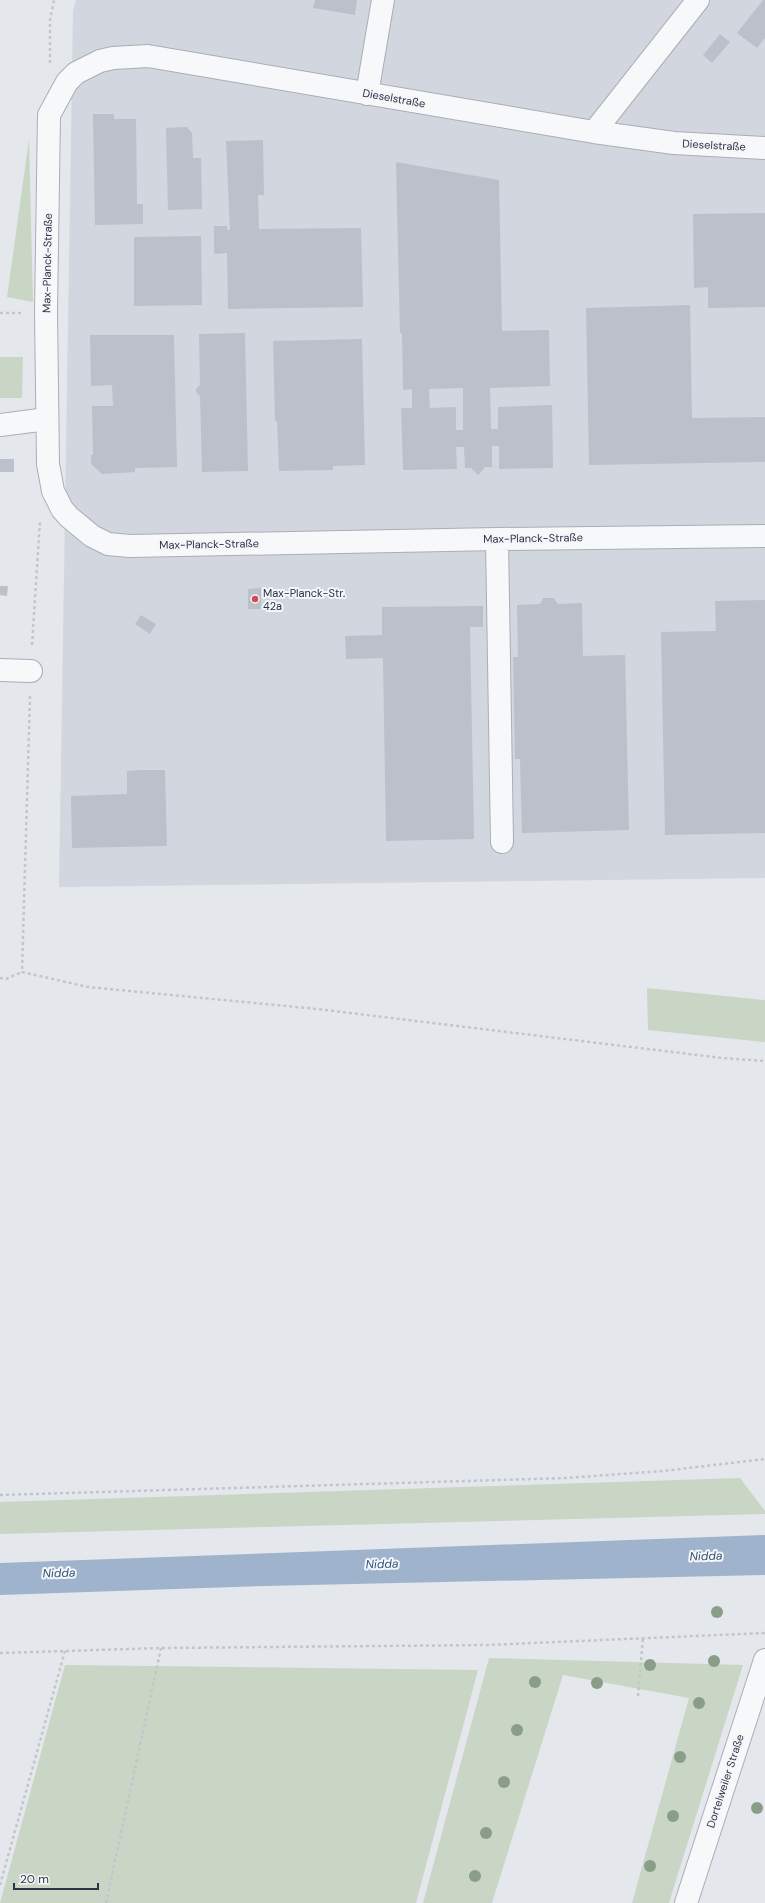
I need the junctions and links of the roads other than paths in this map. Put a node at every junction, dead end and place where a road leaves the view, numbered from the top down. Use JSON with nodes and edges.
{"nodes":[{"id":1,"x":383,"y":0,"type":"edge"},
{"id":2,"x":698,"y":0,"type":"edge"},
{"id":3,"x":367,"y":94,"type":"junction"},
{"id":4,"x":49,"y":115,"type":"joint"},
{"id":5,"x":594,"y":132,"type":"junction"},
{"id":6,"x":765,"y":148,"type":"edge"},
{"id":7,"x":47,"y":419,"type":"junction"},
{"id":8,"x":0,"y":426,"type":"edge"},
{"id":9,"x":765,"y":536,"type":"edge"},
{"id":10,"x":497,"y":539,"type":"junction"},
{"id":11,"x":0,"y":670,"type":"edge"},
{"id":12,"x":31,"y":671,"type":"road end"},
{"id":13,"x":502,"y":842,"type":"dead end"},
{"id":14,"x":765,"y":1660,"type":"edge"},
{"id":15,"x":686,"y":1903,"type":"edge"}],
"edges":[{"from":1,"to":3,"type":"street"},
{"from":2,"to":5,"type":"street"},
{"from":3,"to":4,"type":"street","name":"Dieselstraße"},
{"from":3,"to":5,"type":"street","name":"Dieselstraße"},
{"from":4,"to":7,"type":"street","name":"Max-Planck-Straße"},
{"from":5,"to":6,"type":"street","name":"Dieselstraße"},
{"from":7,"to":8,"type":"street"},
{"from":7,"to":10,"type":"street","name":"Max-Planck-Straße"},
{"from":9,"to":10,"type":"street","name":"Max-Planck-Straße"},
{"from":10,"to":13,"type":"street"},
{"from":11,"to":12,"type":"street"},
{"from":14,"to":15,"type":"street","name":"Dortelweiler Straße"}]}
